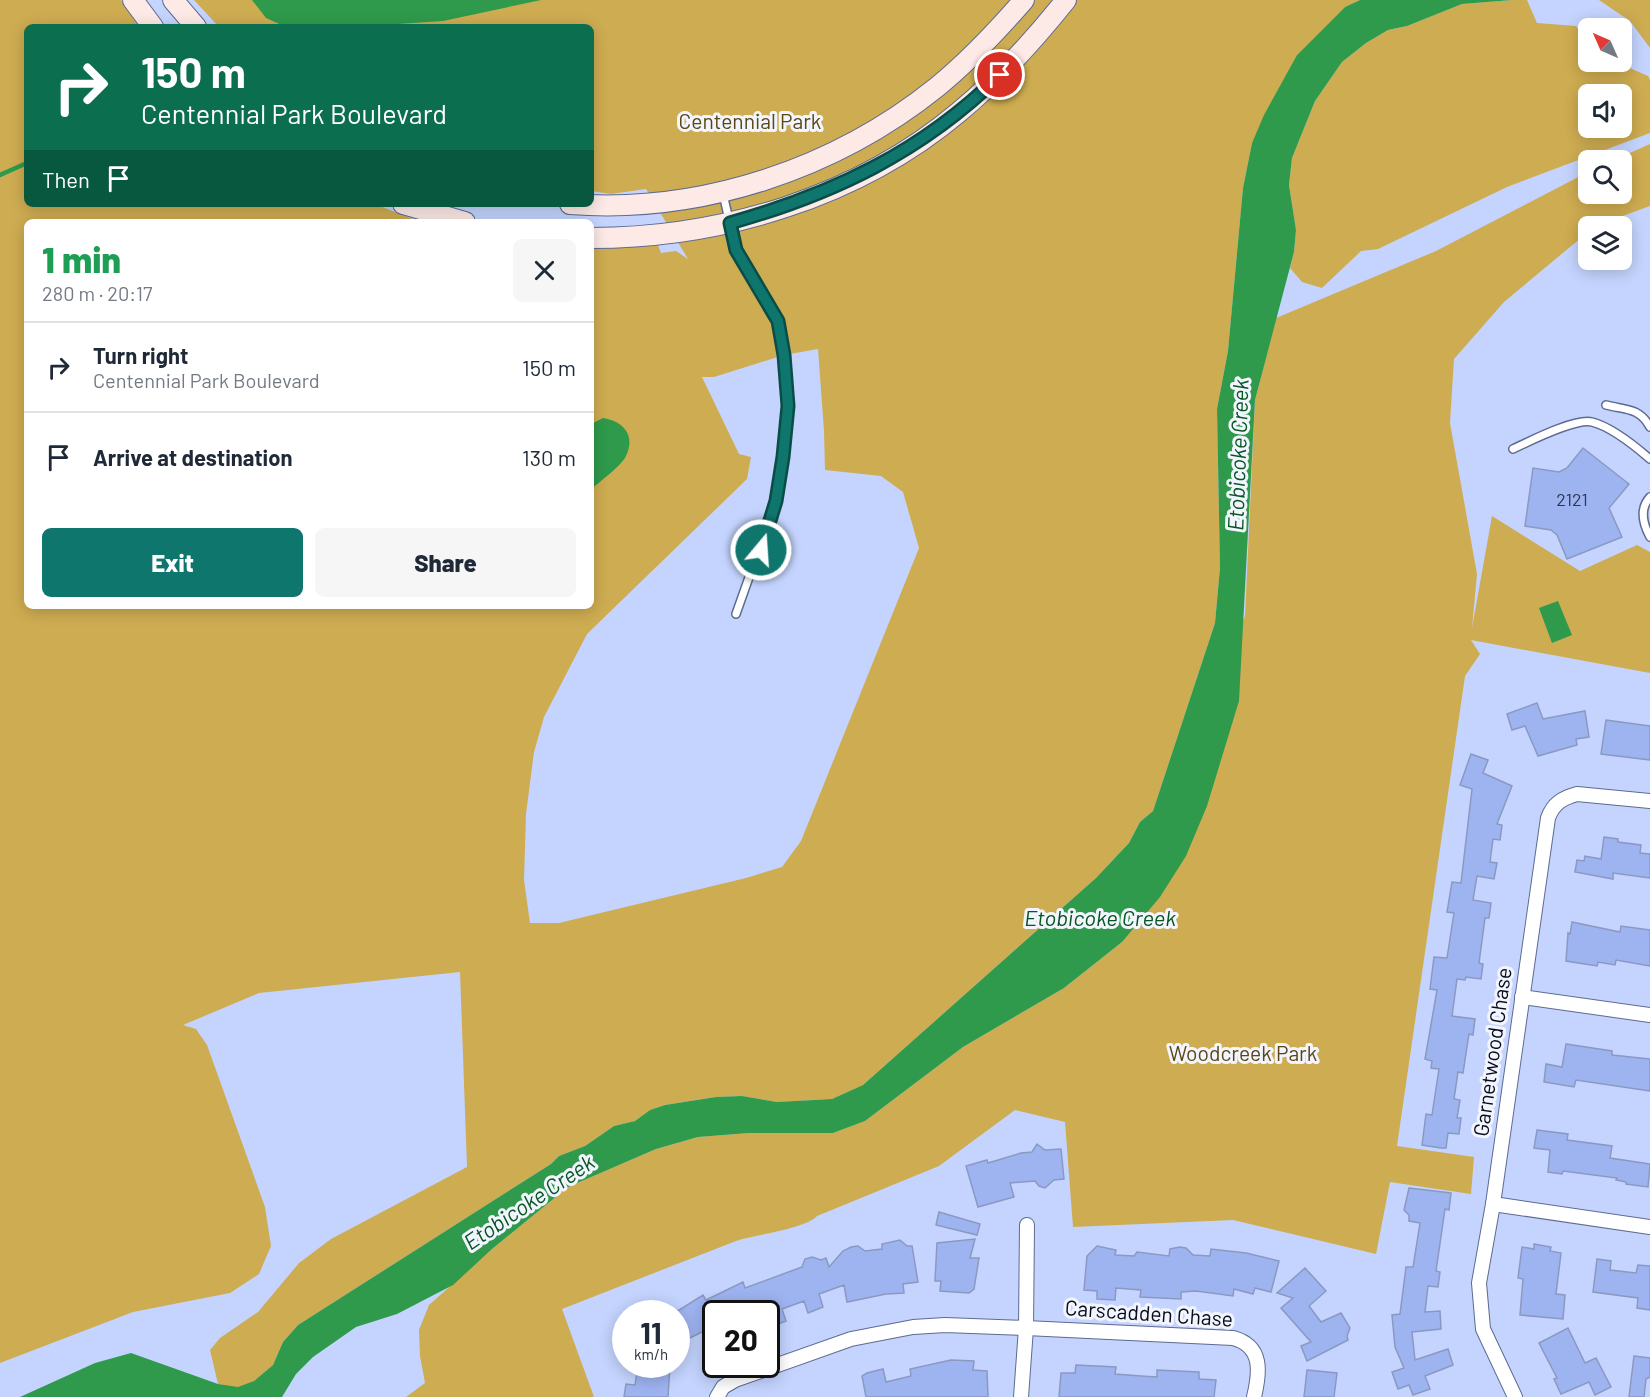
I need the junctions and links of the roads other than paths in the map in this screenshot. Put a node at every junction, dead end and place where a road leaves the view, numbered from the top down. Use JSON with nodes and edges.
{"nodes":[{"id":1,"x":133,"y":0,"type":"edge"},
{"id":2,"x":174,"y":0,"type":"edge"},
{"id":3,"x":1023,"y":0,"type":"edge"},
{"id":4,"x":1066,"y":0,"type":"edge"},
{"id":5,"x":151,"y":24,"type":"edge"},
{"id":6,"x":194,"y":24,"type":"edge"},
{"id":7,"x":723,"y":192,"type":"junction"},
{"id":8,"x":594,"y":204,"type":"edge"},
{"id":9,"x":413,"y":207,"type":"edge"},
{"id":10,"x":455,"y":219,"type":"edge"},
{"id":11,"x":730,"y":223,"type":"junction"},
{"id":12,"x":594,"y":238,"type":"edge"},
{"id":13,"x":1606,"y":405,"type":"dead end"},
{"id":14,"x":1650,"y":427,"type":"edge"},
{"id":15,"x":1513,"y":449,"type":"dead end"},
{"id":16,"x":1650,"y":459,"type":"edge"},
{"id":17,"x":1650,"y":497,"type":"edge"},
{"id":18,"x":1650,"y":537,"type":"edge"},
{"id":19,"x":736,"y":614,"type":"dead end"},
{"id":20,"x":1650,"y":801,"type":"edge"},
{"id":21,"x":1522,"y":997,"type":"junction"},
{"id":22,"x":1650,"y":1015,"type":"edge"},
{"id":23,"x":1493,"y":1203,"type":"junction"},
{"id":24,"x":1027,"y":1225,"type":"dead end"},
{"id":25,"x":1650,"y":1227,"type":"edge"},
{"id":26,"x":1026,"y":1328,"type":"junction"},
{"id":27,"x":717,"y":1397,"type":"edge"},
{"id":28,"x":1021,"y":1397,"type":"edge"},
{"id":29,"x":1254,"y":1397,"type":"edge"},
{"id":30,"x":1515,"y":1397,"type":"edge"}],
"edges":[{"from":1,"to":5,"type":"street"},
{"from":2,"to":6,"type":"street"},
{"from":3,"to":7,"type":"street"},
{"from":4,"to":11,"type":"street"},
{"from":7,"to":8,"type":"street"},
{"from":7,"to":11,"type":"lane"},
{"from":9,"to":10,"type":"street"},
{"from":11,"to":12,"type":"street"},
{"from":11,"to":19,"type":"lane"},
{"from":13,"to":14,"type":"lane"},
{"from":15,"to":16,"type":"lane"},
{"from":17,"to":18,"type":"lane"},
{"from":20,"to":21,"type":"street","name":"Garnetwood Chase"},
{"from":21,"to":22,"type":"street"},
{"from":21,"to":23,"type":"street","name":"Garnetwood Chase"},
{"from":23,"to":25,"type":"street"},
{"from":23,"to":30,"type":"street","name":"Garnetwood Chase"},
{"from":24,"to":26,"type":"street"},
{"from":26,"to":27,"type":"street","name":"Carscadden Chase"},
{"from":26,"to":28,"type":"street"},
{"from":26,"to":29,"type":"street","name":"Carscadden Chase"}]}
